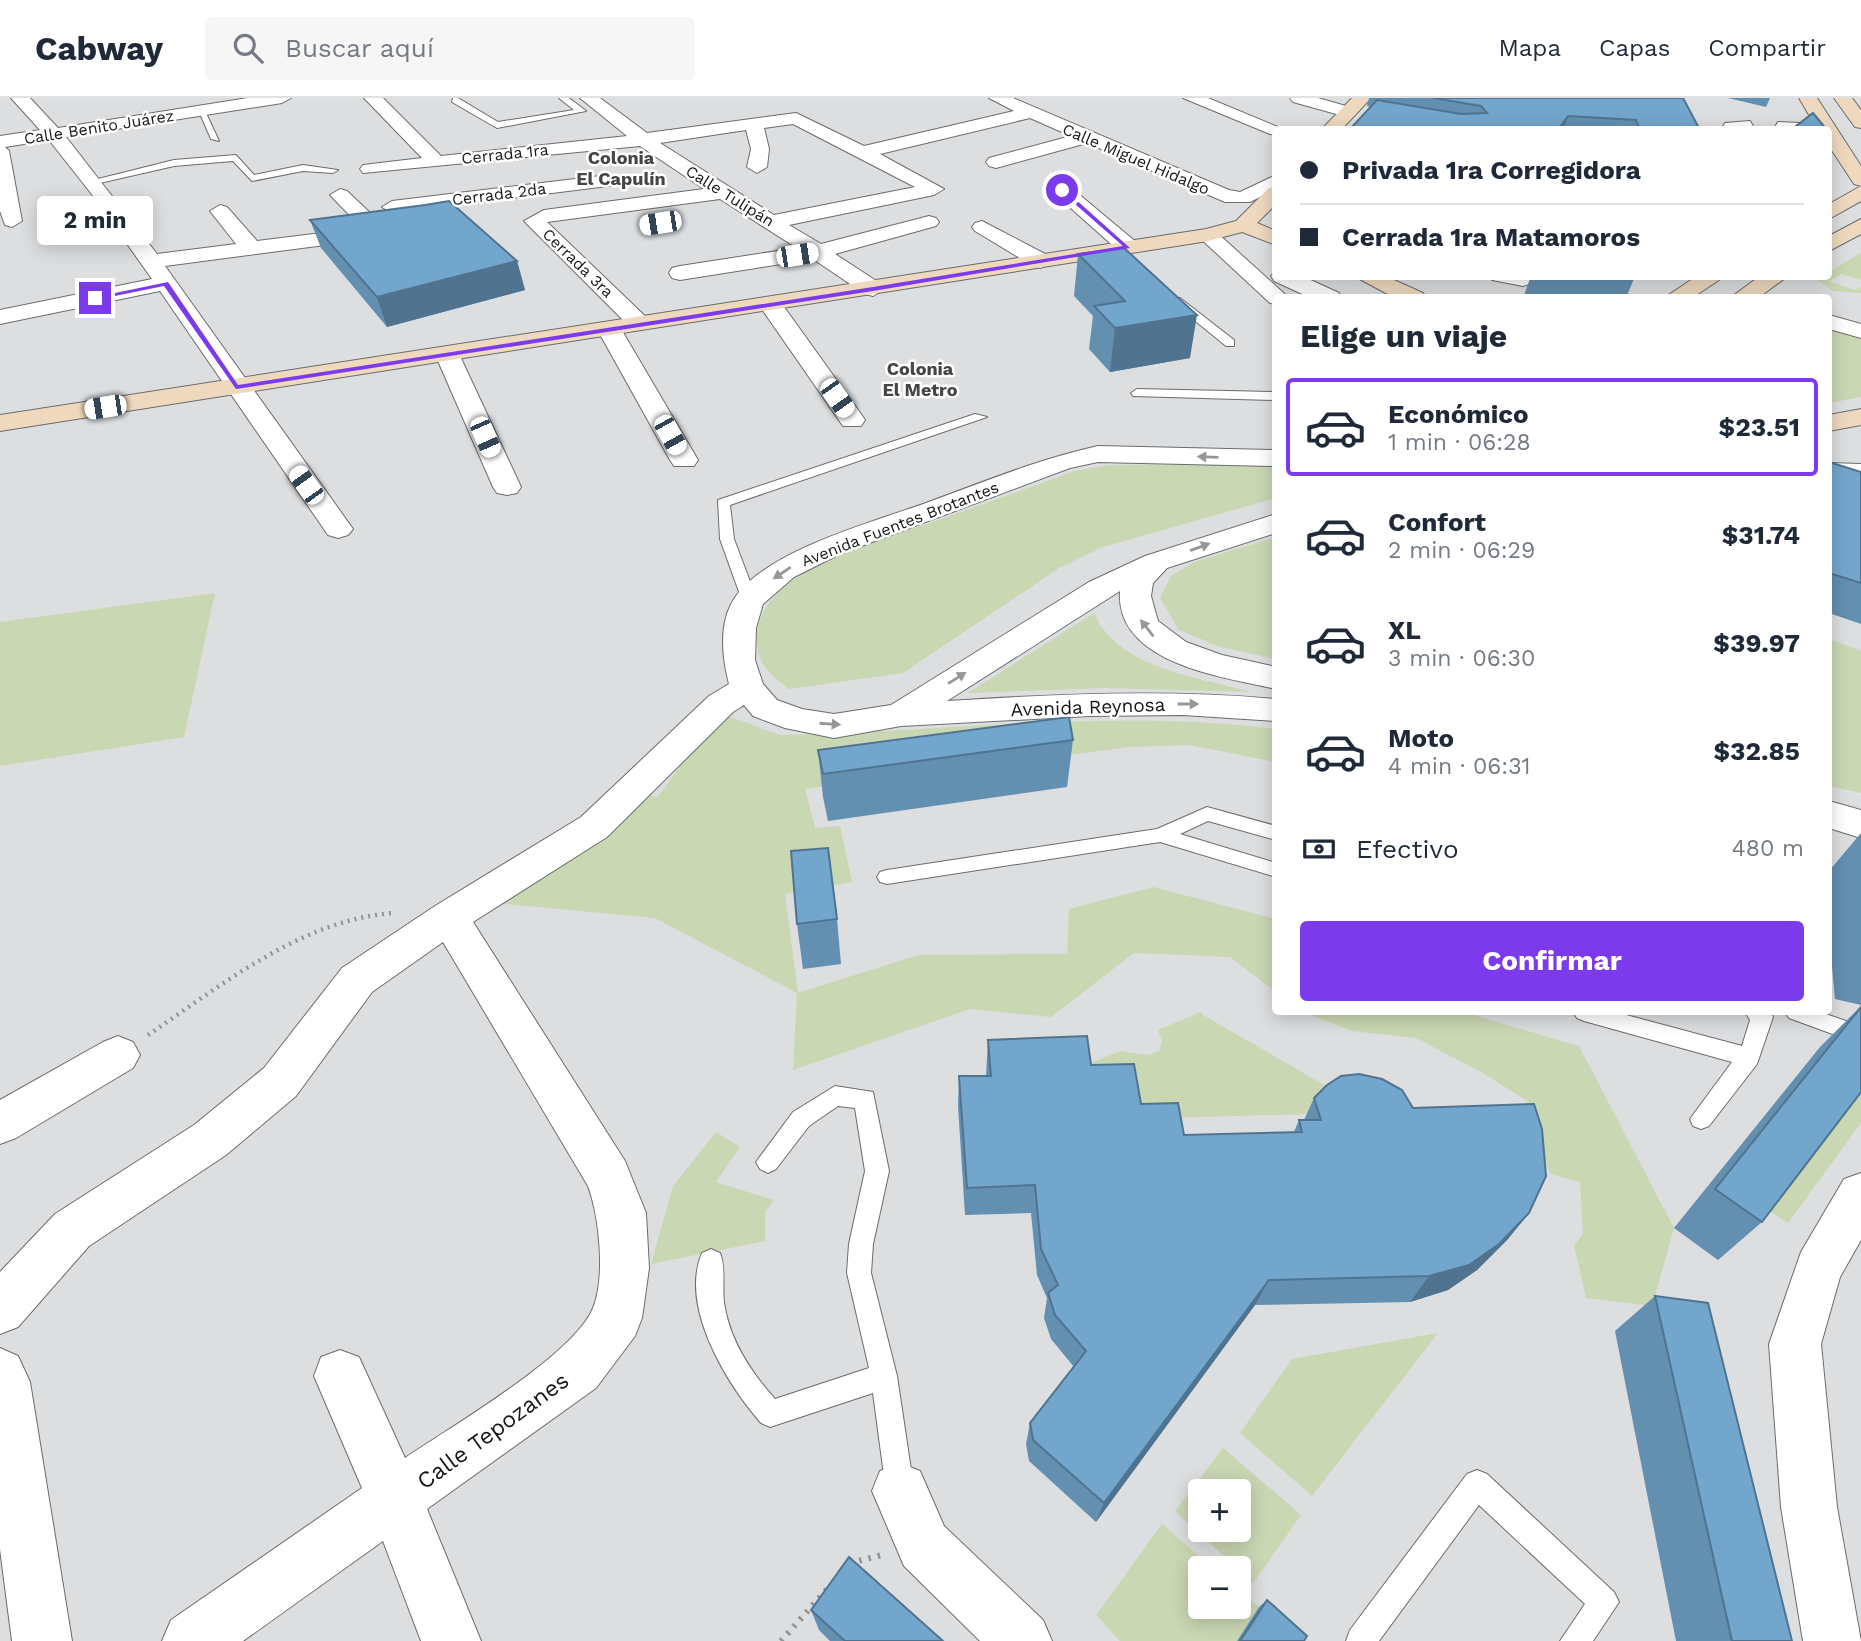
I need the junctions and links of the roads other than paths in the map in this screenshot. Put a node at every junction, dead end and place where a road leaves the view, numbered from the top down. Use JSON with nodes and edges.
{"nodes":[{"id":1,"x":20,"y":98,"type":"edge"},
{"id":2,"x":282,"y":98,"type":"edge"},
{"id":3,"x":373,"y":98,"type":"edge"},
{"id":4,"x":563,"y":98,"type":"edge"},
{"id":5,"x":589,"y":98,"type":"edge"},
{"id":6,"x":998,"y":98,"type":"edge"},
{"id":7,"x":1192,"y":98,"type":"edge"},
{"id":8,"x":1299,"y":98,"type":"edge"},
{"id":9,"x":1808,"y":98,"type":"edge"},
{"id":10,"x":1843,"y":98,"type":"edge"},
{"id":11,"x":455,"y":100,"type":"edge"},
{"id":12,"x":1356,"y":108,"type":"edge"},
{"id":13,"x":201,"y":111,"type":"junction"},
{"id":14,"x":1029,"y":113,"type":"junction"},
{"id":15,"x":1861,"y":123,"type":"edge"},
{"id":16,"x":754,"y":124,"type":"junction"},
{"id":17,"x":1750,"y":124,"type":"dead end"},
{"id":18,"x":1778,"y":125,"type":"dead end"},
{"id":19,"x":1334,"y":126,"type":"edge"},
{"id":20,"x":1727,"y":126,"type":"edge"},
{"id":21,"x":1788,"y":126,"type":"edge"},
{"id":22,"x":1825,"y":126,"type":"edge"},
{"id":23,"x":1272,"y":128,"type":"edge"},
{"id":24,"x":56,"y":134,"type":"junction"},
{"id":25,"x":1832,"y":137,"type":"edge"},
{"id":26,"x":1085,"y":138,"type":"junction"},
{"id":27,"x":216,"y":139,"type":"dead end"},
{"id":28,"x":640,"y":140,"type":"junction"},
{"id":29,"x":0,"y":142,"type":"edge"},
{"id":30,"x":0,"y":151,"type":"edge"},
{"id":31,"x":862,"y":152,"type":"junction"},
{"id":32,"x":436,"y":160,"type":"junction"},
{"id":33,"x":996,"y":162,"type":"dead end"},
{"id":34,"x":757,"y":167,"type":"dead end"},
{"id":35,"x":370,"y":169,"type":"dead end"},
{"id":36,"x":333,"y":170,"type":"dead end"},
{"id":37,"x":690,"y":171,"type":"junction"},
{"id":38,"x":663,"y":174,"type":"dead end"},
{"id":39,"x":622,"y":179,"type":"dead end"},
{"id":40,"x":1861,"y":180,"type":"edge"},
{"id":41,"x":91,"y":182,"type":"junction"},
{"id":42,"x":1272,"y":183,"type":"edge"},
{"id":43,"x":1062,"y":190,"type":"dead end"},
{"id":44,"x":726,"y":192,"type":"junction"},
{"id":45,"x":1861,"y":192,"type":"edge"},
{"id":46,"x":340,"y":195,"type":"dead end"},
{"id":47,"x":1272,"y":196,"type":"edge"},
{"id":48,"x":392,"y":208,"type":"edge"},
{"id":49,"x":752,"y":209,"type":"junction"},
{"id":50,"x":220,"y":211,"type":"dead end"},
{"id":51,"x":1832,"y":211,"type":"edge"},
{"id":52,"x":714,"y":215,"type":"dead end"},
{"id":53,"x":12,"y":221,"type":"dead end"},
{"id":54,"x":772,"y":222,"type":"junction"},
{"id":55,"x":929,"y":222,"type":"dead end"},
{"id":56,"x":1243,"y":225,"type":"junction"},
{"id":57,"x":1861,"y":225,"type":"edge"},
{"id":58,"x":982,"y":227,"type":"dead end"},
{"id":59,"x":407,"y":228,"type":"edge"},
{"id":60,"x":379,"y":232,"type":"junction"},
{"id":61,"x":1208,"y":235,"type":"junction"},
{"id":62,"x":1272,"y":237,"type":"edge"},
{"id":63,"x":1832,"y":243,"type":"edge"},
{"id":64,"x":251,"y":248,"type":"junction"},
{"id":65,"x":820,"y":251,"type":"junction"},
{"id":66,"x":1122,"y":251,"type":"junction"},
{"id":67,"x":1233,"y":256,"type":"junction"},
{"id":68,"x":150,"y":261,"type":"junction"},
{"id":69,"x":1041,"y":261,"type":"junction"},
{"id":70,"x":1272,"y":272,"type":"edge"},
{"id":71,"x":680,"y":273,"type":"dead end"},
{"id":72,"x":1291,"y":280,"type":"edge"},
{"id":73,"x":1374,"y":280,"type":"edge"},
{"id":74,"x":1531,"y":280,"type":"edge"},
{"id":75,"x":1707,"y":280,"type":"edge"},
{"id":76,"x":1770,"y":280,"type":"edge"},
{"id":77,"x":1498,"y":281,"type":"dead end"},
{"id":78,"x":166,"y":283,"type":"junction"},
{"id":79,"x":873,"y":289,"type":"junction"},
{"id":80,"x":1166,"y":292,"type":"edge"},
{"id":81,"x":1274,"y":294,"type":"edge"},
{"id":82,"x":1322,"y":294,"type":"edge"},
{"id":83,"x":1406,"y":294,"type":"edge"},
{"id":84,"x":1682,"y":294,"type":"edge"},
{"id":85,"x":1747,"y":294,"type":"edge"},
{"id":86,"x":771,"y":305,"type":"junction"},
{"id":87,"x":0,"y":317,"type":"edge"},
{"id":88,"x":1832,"y":323,"type":"edge"},
{"id":89,"x":640,"y":324,"type":"junction"},
{"id":90,"x":609,"y":329,"type":"junction"},
{"id":91,"x":1860,"y":330,"type":"edge"},
{"id":92,"x":1230,"y":344,"type":"dead end"},
{"id":93,"x":447,"y":355,"type":"junction"},
{"id":94,"x":236,"y":387,"type":"junction"},
{"id":95,"x":1138,"y":393,"type":"dead end"},
{"id":96,"x":1272,"y":396,"type":"edge"},
{"id":97,"x":980,"y":417,"type":"dead end"},
{"id":98,"x":1861,"y":417,"type":"edge"},
{"id":99,"x":852,"y":420,"type":"dead end"},
{"id":100,"x":1832,"y":422,"type":"edge"},
{"id":101,"x":0,"y":423,"type":"edge"},
{"id":102,"x":1272,"y":458,"type":"edge"},
{"id":103,"x":684,"y":460,"type":"dead end"},
{"id":104,"x":1832,"y":467,"type":"edge"},
{"id":105,"x":1861,"y":468,"type":"edge"},
{"id":106,"x":507,"y":487,"type":"dead end"},
{"id":107,"x":1272,"y":524,"type":"edge"},
{"id":108,"x":338,"y":529,"type":"dead end"},
{"id":109,"x":1156,"y":562,"type":"junction"},
{"id":110,"x":749,"y":600,"type":"junction"},
{"id":111,"x":1272,"y":677,"type":"edge"},
{"id":112,"x":747,"y":688,"type":"junction"},
{"id":113,"x":1272,"y":710,"type":"edge"},
{"id":114,"x":900,"y":715,"type":"junction"},
{"id":115,"x":1832,"y":815,"type":"edge"},
{"id":116,"x":1861,"y":824,"type":"edge"},
{"id":117,"x":1272,"y":832,"type":"edge"},
{"id":118,"x":1160,"y":835,"type":"junction"},
{"id":119,"x":1832,"y":841,"type":"edge"},
{"id":120,"x":1861,"y":848,"type":"edge"},
{"id":121,"x":1272,"y":869,"type":"edge"},
{"id":122,"x":887,"y":877,"type":"dead end"},
{"id":123,"x":449,"y":917,"type":"junction"},
{"id":124,"x":1595,"y":1015,"type":"edge"},
{"id":125,"x":1759,"y":1015,"type":"edge"},
{"id":126,"x":1804,"y":1015,"type":"edge"},
{"id":127,"x":1838,"y":1027,"type":"dead end"},
{"id":128,"x":118,"y":1055,"type":"road end"},
{"id":129,"x":1749,"y":1057,"type":"junction"},
{"id":130,"x":1701,"y":1119,"type":"dead end"},
{"id":131,"x":0,"y":1124,"type":"edge"},
{"id":132,"x":768,"y":1162,"type":"dead end"},
{"id":133,"x":1861,"y":1195,"type":"edge"},
{"id":134,"x":712,"y":1261,"type":"dead end"},
{"id":135,"x":0,"y":1309,"type":"edge"},
{"id":136,"x":0,"y":1374,"type":"edge"},
{"id":137,"x":340,"y":1376,"type":"dead end"},
{"id":138,"x":884,"y":1376,"type":"junction"},
{"id":139,"x":900,"y":1491,"type":"joint"},
{"id":140,"x":396,"y":1501,"type":"junction"},
{"id":141,"x":42,"y":1641,"type":"edge"},
{"id":142,"x":192,"y":1641,"type":"edge"},
{"id":143,"x":451,"y":1641,"type":"edge"},
{"id":144,"x":1022,"y":1641,"type":"edge"},
{"id":145,"x":1361,"y":1641,"type":"edge"},
{"id":146,"x":1575,"y":1641,"type":"edge"},
{"id":147,"x":1833,"y":1641,"type":"edge"}],
"edges":[{"from":1,"to":24,"type":"street"},
{"from":2,"to":13,"type":"street","name":"Calle Benito Juárez"},
{"from":3,"to":32,"type":"street"},
{"from":4,"to":11,"type":"lane"},
{"from":5,"to":28,"type":"street","name":"Calle Tulipán"},
{"from":6,"to":14,"type":"street","name":"Calle Miguel Hidalgo"},
{"from":7,"to":23,"type":"street"},
{"from":8,"to":12,"type":"street"},
{"from":9,"to":22,"type":"street"},
{"from":10,"to":15,"type":"street"},
{"from":12,"to":19,"type":"street"},
{"from":13,"to":24,"type":"street","name":"Calle Benito Juárez"},
{"from":13,"to":27,"type":"lane"},
{"from":14,"to":26,"type":"street","name":"Calle Miguel Hidalgo"},
{"from":14,"to":31,"type":"street"},
{"from":16,"to":28,"type":"street","name":"Cerrada 1ra"},
{"from":16,"to":31,"type":"street","name":"Cerrada 1ra"},
{"from":16,"to":34,"type":"street"},
{"from":17,"to":20,"type":"lane"},
{"from":18,"to":21,"type":"lane"},
{"from":24,"to":29,"type":"street","name":"Calle Benito Juárez"},
{"from":24,"to":41,"type":"street"},
{"from":25,"to":40,"type":"street"},
{"from":26,"to":33,"type":"street"},
{"from":26,"to":42,"type":"street","name":"Calle Miguel Hidalgo"},
{"from":28,"to":32,"type":"street","name":"Cerrada 1ra"},
{"from":28,"to":37,"type":"street","name":"Calle Tulipán"},
{"from":30,"to":53,"type":"street"},
{"from":31,"to":54,"type":"street"},
{"from":32,"to":35,"type":"street","name":"Cerrada 1ra"},
{"from":36,"to":41,"type":"lane"},
{"from":37,"to":38,"type":"street"},
{"from":37,"to":44,"type":"street","name":"Calle Tulipán"},
{"from":39,"to":48,"type":"street","name":"Cerrada 2da"},
{"from":41,"to":68,"type":"street"},
{"from":43,"to":66,"type":"street"},
{"from":44,"to":49,"type":"street","name":"Calle Tulipán"},
{"from":44,"to":89,"type":"street","name":"Cerrada 3ra"},
{"from":45,"to":51,"type":"street"},
{"from":46,"to":60,"type":"street"},
{"from":47,"to":56,"type":"street"},
{"from":49,"to":52,"type":"street"},
{"from":49,"to":54,"type":"street","name":"Calle Tulipán"},
{"from":50,"to":64,"type":"street"},
{"from":54,"to":65,"type":"street","name":"Calle Tulipán"},
{"from":55,"to":65,"type":"street"},
{"from":56,"to":61,"type":"street"},
{"from":56,"to":62,"type":"street"},
{"from":57,"to":63,"type":"street"},
{"from":58,"to":69,"type":"street"},
{"from":59,"to":60,"type":"street"},
{"from":60,"to":64,"type":"street"},
{"from":61,"to":66,"type":"street"},
{"from":61,"to":67,"type":"street"},
{"from":64,"to":68,"type":"street"},
{"from":65,"to":71,"type":"street"},
{"from":65,"to":79,"type":"street","name":"Calle Tulipán"},
{"from":66,"to":69,"type":"street"},
{"from":67,"to":70,"type":"street"},
{"from":67,"to":81,"type":"street"},
{"from":68,"to":78,"type":"street"},
{"from":69,"to":79,"type":"street"},
{"from":72,"to":82,"type":"street"},
{"from":73,"to":83,"type":"street"},
{"from":74,"to":77,"type":"lane"},
{"from":75,"to":84,"type":"street"},
{"from":76,"to":85,"type":"street"},
{"from":78,"to":87,"type":"street"},
{"from":78,"to":94,"type":"street"},
{"from":79,"to":86,"type":"street"},
{"from":80,"to":92,"type":"lane"},
{"from":86,"to":89,"type":"street"},
{"from":86,"to":99,"type":"street"},
{"from":88,"to":91,"type":"street"},
{"from":89,"to":90,"type":"street"},
{"from":90,"to":93,"type":"street"},
{"from":90,"to":103,"type":"street"},
{"from":93,"to":94,"type":"street"},
{"from":93,"to":106,"type":"street"},
{"from":94,"to":101,"type":"street"},
{"from":94,"to":108,"type":"street"},
{"from":95,"to":96,"type":"lane"},
{"from":97,"to":110,"type":"lane"},
{"from":98,"to":100,"type":"street"},
{"from":102,"to":110,"type":"street","name":"Avenida Fuentes Brotantes","one_way":true},
{"from":104,"to":105,"type":"lane"},
{"from":109,"to":107,"type":"street","one_way":true},
{"from":111,"to":109,"type":"street","one_way":true},
{"from":114,"to":109,"type":"street","one_way":true},
{"from":110,"to":112,"type":"street"},
{"from":112,"to":114,"type":"street","one_way":true},
{"from":112,"to":123,"type":"street"},
{"from":114,"to":113,"type":"street","name":"Avenida Reynosa","one_way":true},
{"from":115,"to":116,"type":"street"},
{"from":117,"to":118,"type":"lane"},
{"from":118,"to":121,"type":"lane"},
{"from":118,"to":122,"type":"lane"},
{"from":119,"to":120,"type":"street"},
{"from":123,"to":135,"type":"street"},
{"from":123,"to":140,"type":"street","name":"Calle Tepozanes"},
{"from":124,"to":129,"type":"lane"},
{"from":125,"to":129,"type":"lane"},
{"from":126,"to":127,"type":"lane"},
{"from":128,"to":131,"type":"street"},
{"from":129,"to":130,"type":"lane"},
{"from":132,"to":138,"type":"lane"},
{"from":133,"to":147,"type":"street"},
{"from":134,"to":138,"type":"lane"},
{"from":136,"to":141,"type":"street"},
{"from":137,"to":140,"type":"street"},
{"from":138,"to":139,"type":"lane"},
{"from":139,"to":144,"type":"street"},
{"from":140,"to":142,"type":"street","name":"Calle Tepozanes"},
{"from":140,"to":143,"type":"street"},
{"from":145,"to":146,"type":"lane"}]}
